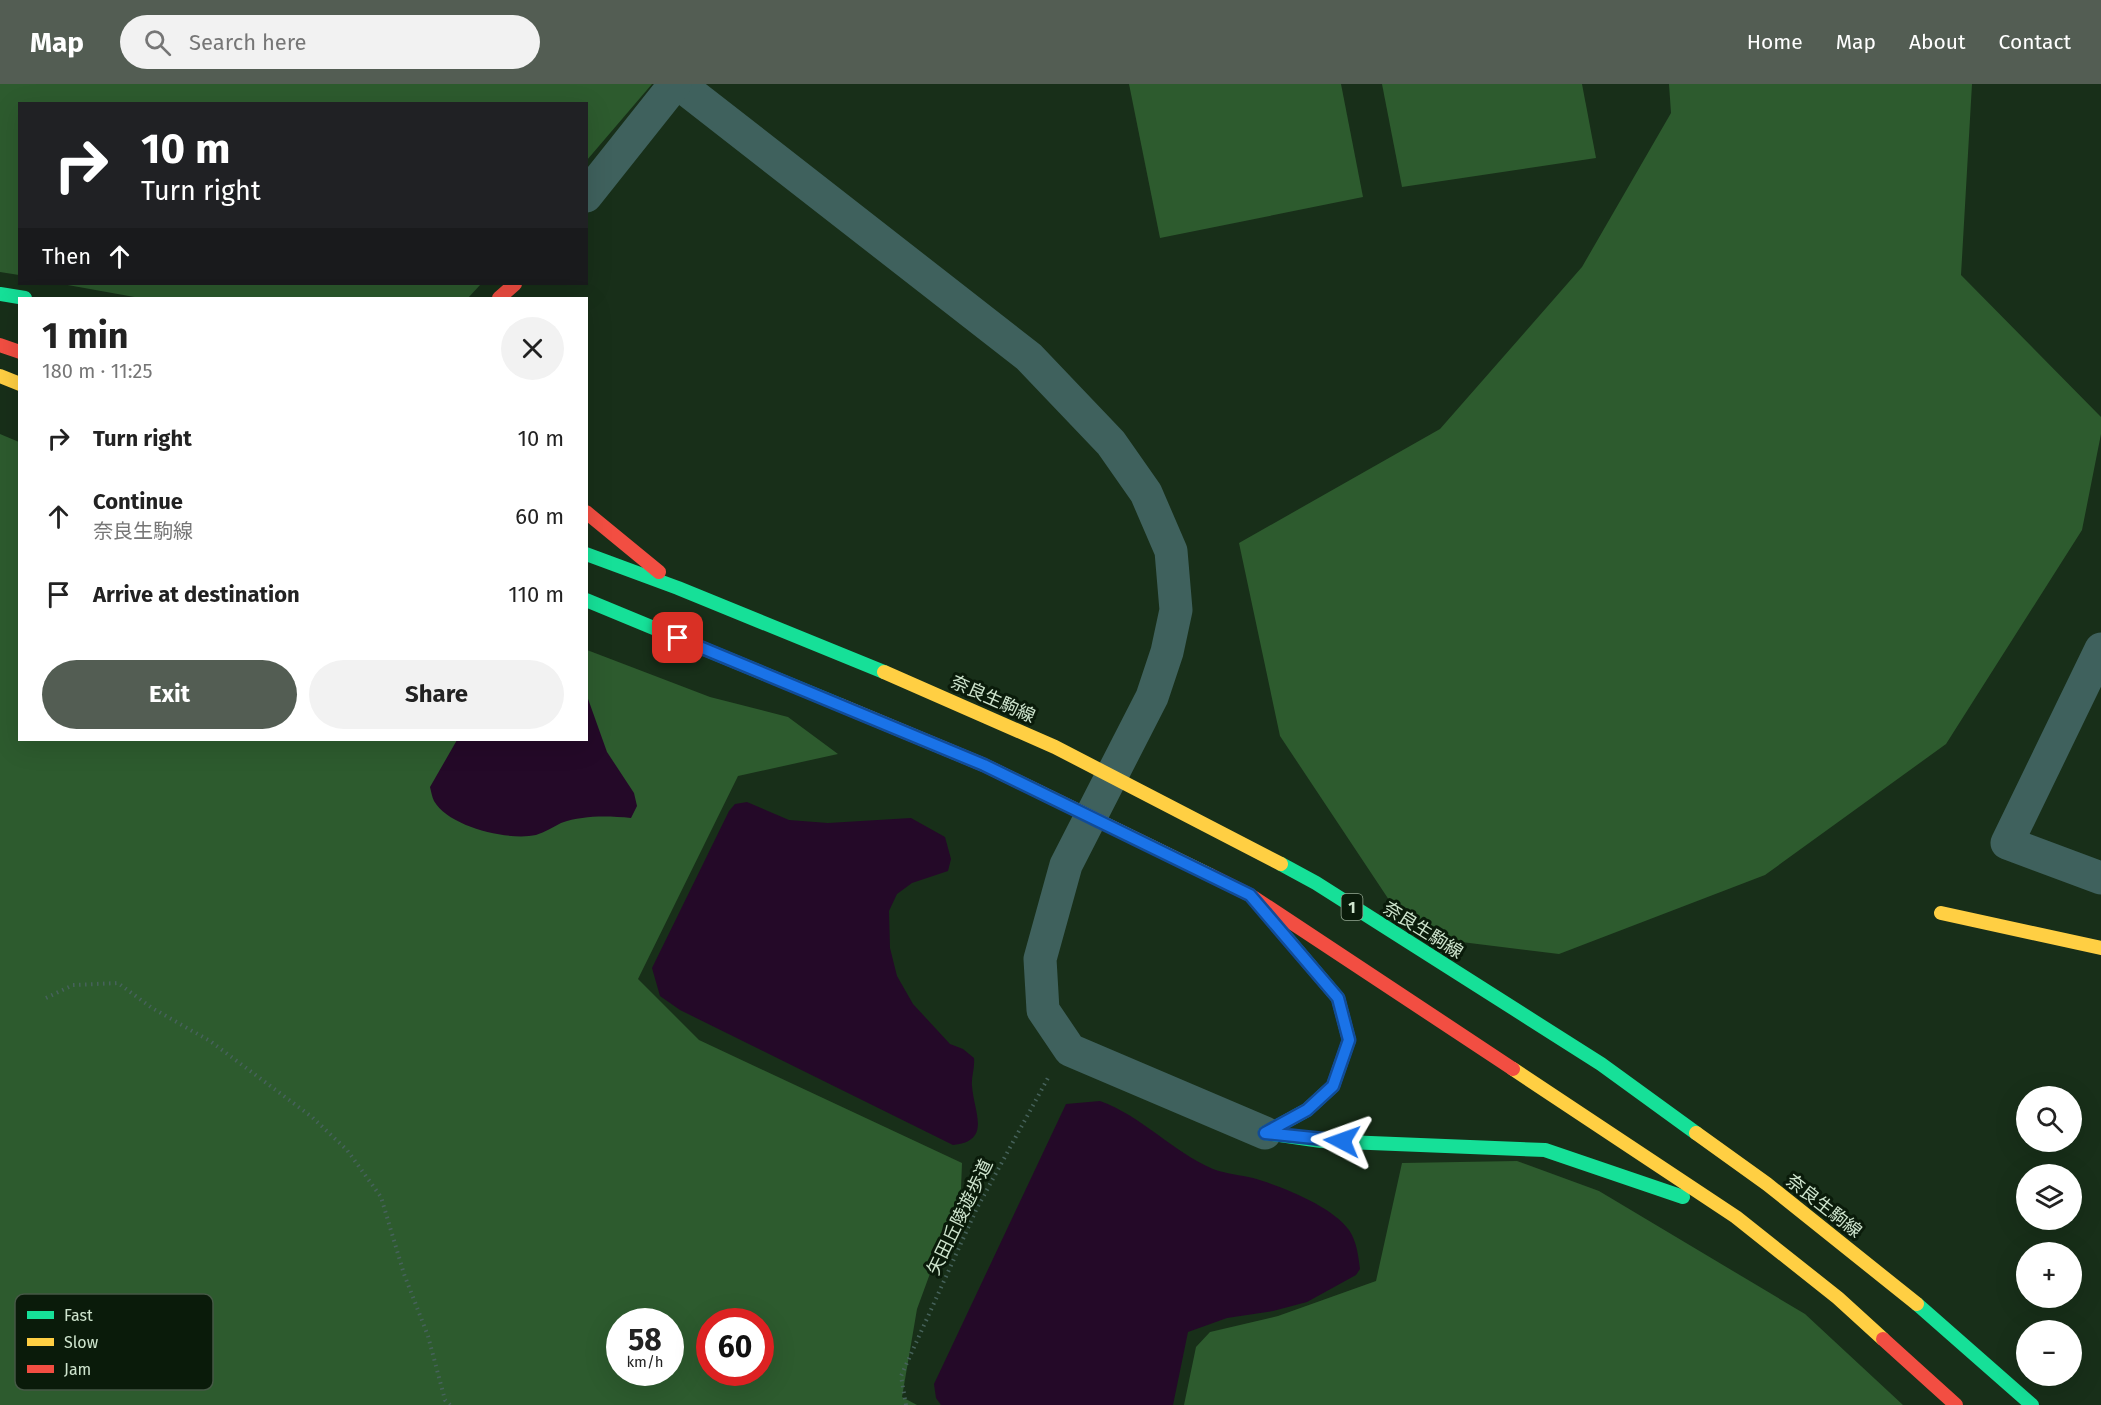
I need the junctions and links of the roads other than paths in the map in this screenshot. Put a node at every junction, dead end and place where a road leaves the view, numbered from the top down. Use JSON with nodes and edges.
{"nodes":[{"id":1,"x":677,"y":84,"type":"edge"},
{"id":2,"x":588,"y":194,"type":"edge"},
{"id":3,"x":514,"y":285,"type":"edge"},
{"id":4,"x":0,"y":294,"type":"edge"},
{"id":5,"x":19,"y":297,"type":"edge"},
{"id":6,"x":500,"y":297,"type":"edge"},
{"id":7,"x":0,"y":345,"type":"edge"},
{"id":8,"x":18,"y":351,"type":"edge"},
{"id":9,"x":0,"y":376,"type":"edge"},
{"id":10,"x":18,"y":383,"type":"edge"},
{"id":11,"x":588,"y":514,"type":"edge"},
{"id":12,"x":588,"y":555,"type":"edge"},
{"id":13,"x":678,"y":588,"type":"junction"},
{"id":14,"x":588,"y":601,"type":"edge"},
{"id":15,"x":2101,"y":649,"type":"edge"},
{"id":16,"x":2101,"y":878,"type":"edge"},
{"id":17,"x":1250,"y":895,"type":"junction"},
{"id":18,"x":1941,"y":913,"type":"dead end"},
{"id":19,"x":2101,"y":948,"type":"edge"},
{"id":20,"x":1265,"y":1133,"type":"junction"},
{"id":21,"x":1736,"y":1217,"type":"junction"},
{"id":22,"x":1956,"y":1405,"type":"edge"},
{"id":23,"x":2032,"y":1405,"type":"edge"}],
"edges":[{"from":1,"to":2,"type":"street"},
{"from":1,"to":20,"type":"street"},
{"from":3,"to":6,"type":"main road"},
{"from":4,"to":5,"type":"main road"},
{"from":7,"to":8,"type":"main road"},
{"from":9,"to":10,"type":"main road"},
{"from":11,"to":13,"type":"main road"},
{"from":12,"to":13,"type":"main road","name":"奈良生駒線","number":"1"},
{"from":13,"to":23,"type":"main road","name":"奈良生駒線","number":"1"},
{"from":14,"to":17,"type":"main road"},
{"from":15,"to":16,"type":"street"},
{"from":17,"to":20,"type":"main road"},
{"from":17,"to":21,"type":"main road"},
{"from":18,"to":19,"type":"main road"},
{"from":20,"to":21,"type":"main road"},
{"from":21,"to":22,"type":"main road"}]}
